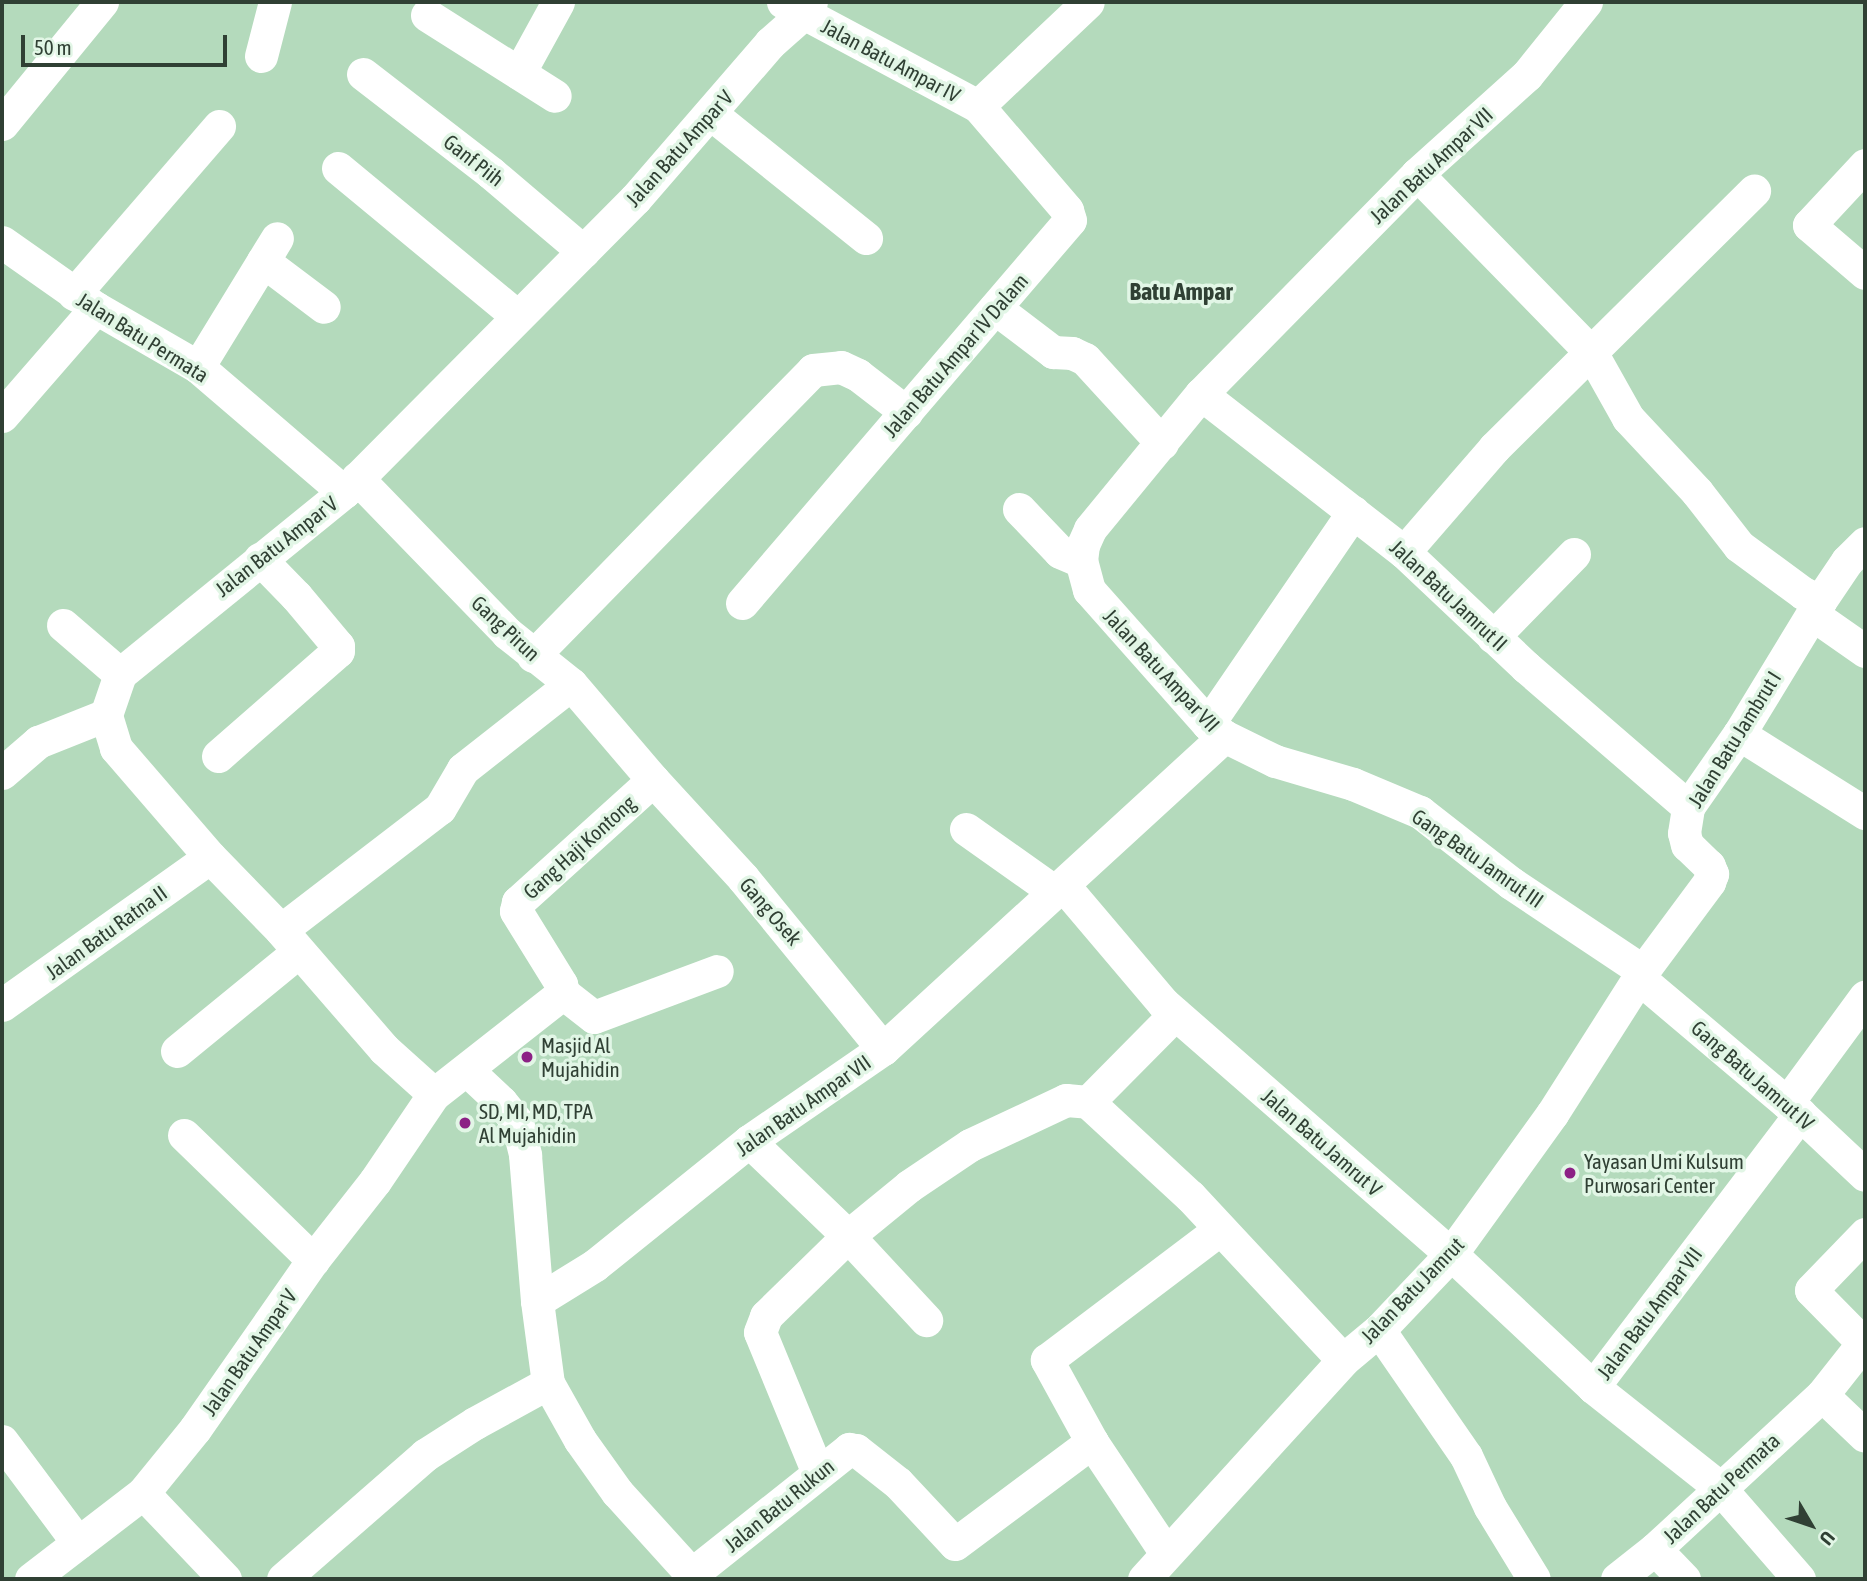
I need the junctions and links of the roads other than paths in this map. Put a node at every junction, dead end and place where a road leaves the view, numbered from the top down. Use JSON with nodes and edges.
{"nodes":[{"id":1,"x":102,"y":2,"type":"edge"},
{"id":2,"x":275,"y":2,"type":"edge"},
{"id":3,"x":558,"y":2,"type":"edge"},
{"id":4,"x":1088,"y":2,"type":"edge"},
{"id":5,"x":1586,"y":2,"type":"edge"},
{"id":6,"x":799,"y":6,"type":"edge"},
{"id":7,"x":427,"y":15,"type":"dead end"},
{"id":8,"x":261,"y":56,"type":"dead end"},
{"id":9,"x":519,"y":73,"type":"junction"},
{"id":10,"x":363,"y":74,"type":"dead end"},
{"id":11,"x":555,"y":96,"type":"dead end"},
{"id":12,"x":978,"y":106,"type":"junction"},
{"id":13,"x":710,"y":113,"type":"junction"},
{"id":14,"x":2,"y":124,"type":"edge"},
{"id":15,"x":219,"y":126,"type":"dead end"},
{"id":16,"x":1865,"y":164,"type":"edge"},
{"id":17,"x":338,"y":168,"type":"dead end"},
{"id":18,"x":1416,"y":174,"type":"junction"},
{"id":19,"x":1754,"y":191,"type":"dead end"},
{"id":20,"x":866,"y":238,"type":"dead end"},
{"id":21,"x":2,"y":242,"type":"edge"},
{"id":22,"x":583,"y":251,"type":"junction"},
{"id":23,"x":1865,"y":273,"type":"edge"},
{"id":24,"x":85,"y":301,"type":"junction"},
{"id":25,"x":324,"y":307,"type":"dead end"},
{"id":26,"x":995,"y":308,"type":"junction"},
{"id":27,"x":517,"y":316,"type":"junction"},
{"id":28,"x":1591,"y":352,"type":"junction"},
{"id":29,"x":198,"y":367,"type":"junction"},
{"id":30,"x":1201,"y":394,"type":"junction"},
{"id":31,"x":906,"y":412,"type":"junction"},
{"id":32,"x":2,"y":416,"type":"edge"},
{"id":33,"x":1161,"y":443,"type":"junction"},
{"id":34,"x":351,"y":485,"type":"junction"},
{"id":35,"x":1019,"y":509,"type":"dead end"},
{"id":36,"x":1353,"y":512,"type":"junction"},
{"id":37,"x":1865,"y":543,"type":"edge"},
{"id":38,"x":1405,"y":552,"type":"junction"},
{"id":39,"x":1574,"y":554,"type":"dead end"},
{"id":40,"x":260,"y":559,"type":"junction"},
{"id":41,"x":1081,"y":561,"type":"junction"},
{"id":42,"x":742,"y":603,"type":"dead end"},
{"id":43,"x":1816,"y":608,"type":"junction"},
{"id":44,"x":63,"y":625,"type":"dead end"},
{"id":45,"x":1493,"y":636,"type":"junction"},
{"id":46,"x":1865,"y":652,"type":"edge"},
{"id":47,"x":533,"y":656,"type":"junction"},
{"id":48,"x":120,"y":674,"type":"junction"},
{"id":49,"x":571,"y":684,"type":"junction"},
{"id":50,"x":106,"y":715,"type":"junction"},
{"id":51,"x":1216,"y":730,"type":"junction"},
{"id":52,"x":1739,"y":734,"type":"junction"},
{"id":53,"x":218,"y":756,"type":"dead end"},
{"id":54,"x":2,"y":773,"type":"edge"},
{"id":55,"x":653,"y":780,"type":"junction"},
{"id":56,"x":1688,"y":807,"type":"junction"},
{"id":57,"x":1865,"y":813,"type":"edge"},
{"id":58,"x":966,"y":829,"type":"dead end"},
{"id":59,"x":210,"y":857,"type":"junction"},
{"id":60,"x":1059,"y":889,"type":"junction"},
{"id":61,"x":289,"y":941,"type":"junction"},
{"id":62,"x":716,"y":971,"type":"dead end"},
{"id":63,"x":1641,"y":974,"type":"junction"},
{"id":64,"x":563,"y":993,"type":"junction"},
{"id":65,"x":1865,"y":997,"type":"edge"},
{"id":66,"x":2,"y":1006,"type":"edge"},
{"id":67,"x":1175,"y":1014,"type":"junction"},
{"id":68,"x":883,"y":1049,"type":"junction"},
{"id":69,"x":177,"y":1051,"type":"dead end"},
{"id":70,"x":468,"y":1071,"type":"junction"},
{"id":71,"x":434,"y":1094,"type":"junction"},
{"id":72,"x":1088,"y":1102,"type":"junction"},
{"id":73,"x":1793,"y":1109,"type":"junction"},
{"id":74,"x":184,"y":1135,"type":"dead end"},
{"id":75,"x":749,"y":1141,"type":"junction"},
{"id":76,"x":1865,"y":1175,"type":"edge"},
{"id":77,"x":1220,"y":1229,"type":"junction"},
{"id":78,"x":1865,"y":1234,"type":"edge"},
{"id":79,"x":848,"y":1236,"type":"junction"},
{"id":80,"x":1451,"y":1254,"type":"junction"},
{"id":81,"x":313,"y":1260,"type":"junction"},
{"id":82,"x":537,"y":1301,"type":"junction"},
{"id":83,"x":926,"y":1320,"type":"dead end"},
{"id":84,"x":1379,"y":1330,"type":"junction"},
{"id":85,"x":1343,"y":1360,"type":"junction"},
{"id":86,"x":548,"y":1383,"type":"junction"},
{"id":87,"x":1593,"y":1387,"type":"junction"},
{"id":88,"x":1822,"y":1395,"type":"junction"},
{"id":89,"x":1865,"y":1436,"type":"edge"},
{"id":90,"x":2,"y":1441,"type":"edge"},
{"id":91,"x":1092,"y":1442,"type":"junction"},
{"id":92,"x":818,"y":1473,"type":"junction"},
{"id":93,"x":1719,"y":1488,"type":"junction"},
{"id":94,"x":143,"y":1493,"type":"junction"},
{"id":95,"x":78,"y":1543,"type":"junction"},
{"id":96,"x":1655,"y":1549,"type":"junction"},
{"id":97,"x":1166,"y":1553,"type":"junction"},
{"id":98,"x":694,"y":1576,"type":"edge"},
{"id":99,"x":31,"y":1579,"type":"edge"},
{"id":100,"x":225,"y":1579,"type":"edge"},
{"id":101,"x":283,"y":1579,"type":"edge"},
{"id":102,"x":1143,"y":1579,"type":"edge"},
{"id":103,"x":1534,"y":1579,"type":"edge"},
{"id":104,"x":1618,"y":1579,"type":"edge"},
{"id":105,"x":1684,"y":1579,"type":"edge"},
{"id":106,"x":1799,"y":1579,"type":"edge"}],
"edges":[{"from":1,"to":14,"type":"street"},
{"from":2,"to":8,"type":"street"},
{"from":3,"to":9,"type":"street"},
{"from":4,"to":12,"type":"street","name":"Jalan Batu Ampar IV"},
{"from":5,"to":18,"type":"street","name":"Jalan Batu Ampar VII"},
{"from":6,"to":12,"type":"street","name":"Jalan Batu Ampar IV"},
{"from":6,"to":13,"type":"street","name":"Jalan Batu Ampar V"},
{"from":7,"to":9,"type":"street"},
{"from":9,"to":11,"type":"street"},
{"from":10,"to":22,"type":"street","name":"Ganf Piih"},
{"from":12,"to":26,"type":"street","name":"Jalan Batu Ampar IV Dalam"},
{"from":13,"to":20,"type":"street"},
{"from":13,"to":22,"type":"street","name":"Jalan Batu Ampar V"},
{"from":15,"to":24,"type":"street"},
{"from":16,"to":23,"type":"street"},
{"from":17,"to":27,"type":"street"},
{"from":18,"to":28,"type":"street"},
{"from":18,"to":30,"type":"street","name":"Jalan Batu Ampar VII"},
{"from":19,"to":28,"type":"street"},
{"from":21,"to":24,"type":"street","name":"Jalan Batu Permata"},
{"from":22,"to":27,"type":"street","name":"Jalan Batu Ampar V"},
{"from":24,"to":29,"type":"street","name":"Jalan Batu Permata"},
{"from":24,"to":32,"type":"street"},
{"from":25,"to":29,"type":"street"},
{"from":26,"to":31,"type":"street","name":"Jalan Batu Ampar IV Dalam"},
{"from":26,"to":33,"type":"street"},
{"from":27,"to":34,"type":"street","name":"Jalan Batu Ampar V"},
{"from":28,"to":38,"type":"street"},
{"from":28,"to":43,"type":"street"},
{"from":29,"to":34,"type":"street","name":"Jalan Batu Permata"},
{"from":30,"to":33,"type":"street","name":"Jalan Batu Ampar VII"},
{"from":30,"to":36,"type":"street","name":"Jalan Batu Jamrut II"},
{"from":31,"to":42,"type":"street","name":"Jalan Batu Ampar IV Dalam"},
{"from":31,"to":47,"type":"street"},
{"from":33,"to":41,"type":"street","name":"Jalan Batu Ampar VII"},
{"from":34,"to":40,"type":"street","name":"Jalan Batu Ampar V"},
{"from":34,"to":47,"type":"street","name":"Gang Pirun"},
{"from":35,"to":41,"type":"street"},
{"from":36,"to":38,"type":"street","name":"Jalan Batu Jamrut II"},
{"from":36,"to":51,"type":"street"},
{"from":37,"to":43,"type":"street","name":"Jalan Batu Jambrut I"},
{"from":38,"to":45,"type":"street","name":"Jalan Batu Jamrut II"},
{"from":39,"to":45,"type":"street"},
{"from":40,"to":48,"type":"street","name":"Jalan Batu Ampar V"},
{"from":40,"to":53,"type":"street"},
{"from":41,"to":51,"type":"street","name":"Jalan Batu Ampar VII"},
{"from":43,"to":46,"type":"street"},
{"from":43,"to":52,"type":"street","name":"Jalan Batu Jambrut I"},
{"from":44,"to":48,"type":"street"},
{"from":45,"to":56,"type":"street","name":"Jalan Batu Jamrut II"},
{"from":47,"to":49,"type":"street","name":"Gang Pirun"},
{"from":48,"to":50,"type":"street"},
{"from":49,"to":55,"type":"street","name":"Gang Pirun"},
{"from":49,"to":61,"type":"street"},
{"from":50,"to":54,"type":"street"},
{"from":50,"to":59,"type":"street"},
{"from":51,"to":60,"type":"street","name":"Jalan Batu Ampar VII"},
{"from":51,"to":63,"type":"street","name":"Gang Batu Jamrut III"},
{"from":52,"to":56,"type":"street","name":"Jalan Batu Jambrut I"},
{"from":52,"to":57,"type":"street"},
{"from":55,"to":64,"type":"street","name":"Gang Haji Kontong"},
{"from":55,"to":68,"type":"street","name":"Gang Osek"},
{"from":56,"to":63,"type":"street","name":"Jalan Batu Jambrut I"},
{"from":58,"to":60,"type":"street","name":"Jalan Batu Jamrut V"},
{"from":59,"to":61,"type":"street"},
{"from":59,"to":66,"type":"street","name":"Jalan Batu Ratna II"},
{"from":60,"to":67,"type":"street","name":"Jalan Batu Jamrut V"},
{"from":60,"to":68,"type":"street","name":"Jalan Batu Ampar VII"},
{"from":61,"to":69,"type":"street"},
{"from":61,"to":71,"type":"street"},
{"from":62,"to":64,"type":"street"},
{"from":63,"to":73,"type":"street","name":"Gang Batu Jamrut IV"},
{"from":63,"to":80,"type":"street","name":"Jalan Batu Jamrut"},
{"from":64,"to":70,"type":"street"},
{"from":65,"to":73,"type":"street","name":"Jalan Batu Ampar VII"},
{"from":67,"to":72,"type":"street"},
{"from":67,"to":80,"type":"street","name":"Jalan Batu Jamrut V"},
{"from":68,"to":75,"type":"street","name":"Jalan Batu Ampar VII"},
{"from":70,"to":71,"type":"street","name":"Jalan Batu Ampar V"},
{"from":70,"to":82,"type":"street"},
{"from":71,"to":81,"type":"street","name":"Jalan Batu Ampar V"},
{"from":72,"to":77,"type":"street"},
{"from":72,"to":79,"type":"street"},
{"from":73,"to":76,"type":"street","name":"Gang Batu Jamrut IV"},
{"from":73,"to":87,"type":"street","name":"Jalan Batu Ampar VII"},
{"from":74,"to":81,"type":"street"},
{"from":75,"to":79,"type":"street"},
{"from":75,"to":82,"type":"street","name":"Jalan Batu Ampar VII"},
{"from":77,"to":85,"type":"street"},
{"from":77,"to":91,"type":"street"},
{"from":78,"to":88,"type":"street","name":"Jalan Batu Permata"},
{"from":79,"to":83,"type":"street"},
{"from":79,"to":92,"type":"street"},
{"from":80,"to":84,"type":"street","name":"Jalan Batu Jamrut"},
{"from":80,"to":87,"type":"street","name":"Jalan Batu Jamrut V"},
{"from":81,"to":94,"type":"street","name":"Jalan Batu Ampar V"},
{"from":82,"to":86,"type":"street"},
{"from":84,"to":85,"type":"street","name":"Jalan Batu Jamrut"},
{"from":84,"to":103,"type":"street"},
{"from":85,"to":97,"type":"street","name":"Jalan Batu Jamrut"},
{"from":86,"to":98,"type":"street"},
{"from":86,"to":101,"type":"street"},
{"from":87,"to":93,"type":"street","name":"Jalan Batu Ampar VII"},
{"from":88,"to":89,"type":"street"},
{"from":88,"to":93,"type":"street","name":"Jalan Batu Permata"},
{"from":90,"to":95,"type":"street"},
{"from":91,"to":92,"type":"street","name":"Jalan Batu Rukun"},
{"from":91,"to":97,"type":"street"},
{"from":92,"to":98,"type":"street","name":"Jalan Batu Rukun"},
{"from":93,"to":96,"type":"street","name":"Jalan Batu Permata"},
{"from":93,"to":106,"type":"street","name":"Jalan Batu Ampar VII"},
{"from":94,"to":95,"type":"street","name":"Jalan Batu Ampar V"},
{"from":94,"to":100,"type":"street"},
{"from":95,"to":99,"type":"street","name":"Jalan Batu Ampar V"},
{"from":96,"to":104,"type":"street","name":"Jalan Batu Permata"},
{"from":96,"to":105,"type":"street"},
{"from":97,"to":102,"type":"street","name":"Jalan Batu Jamrut"}]}
